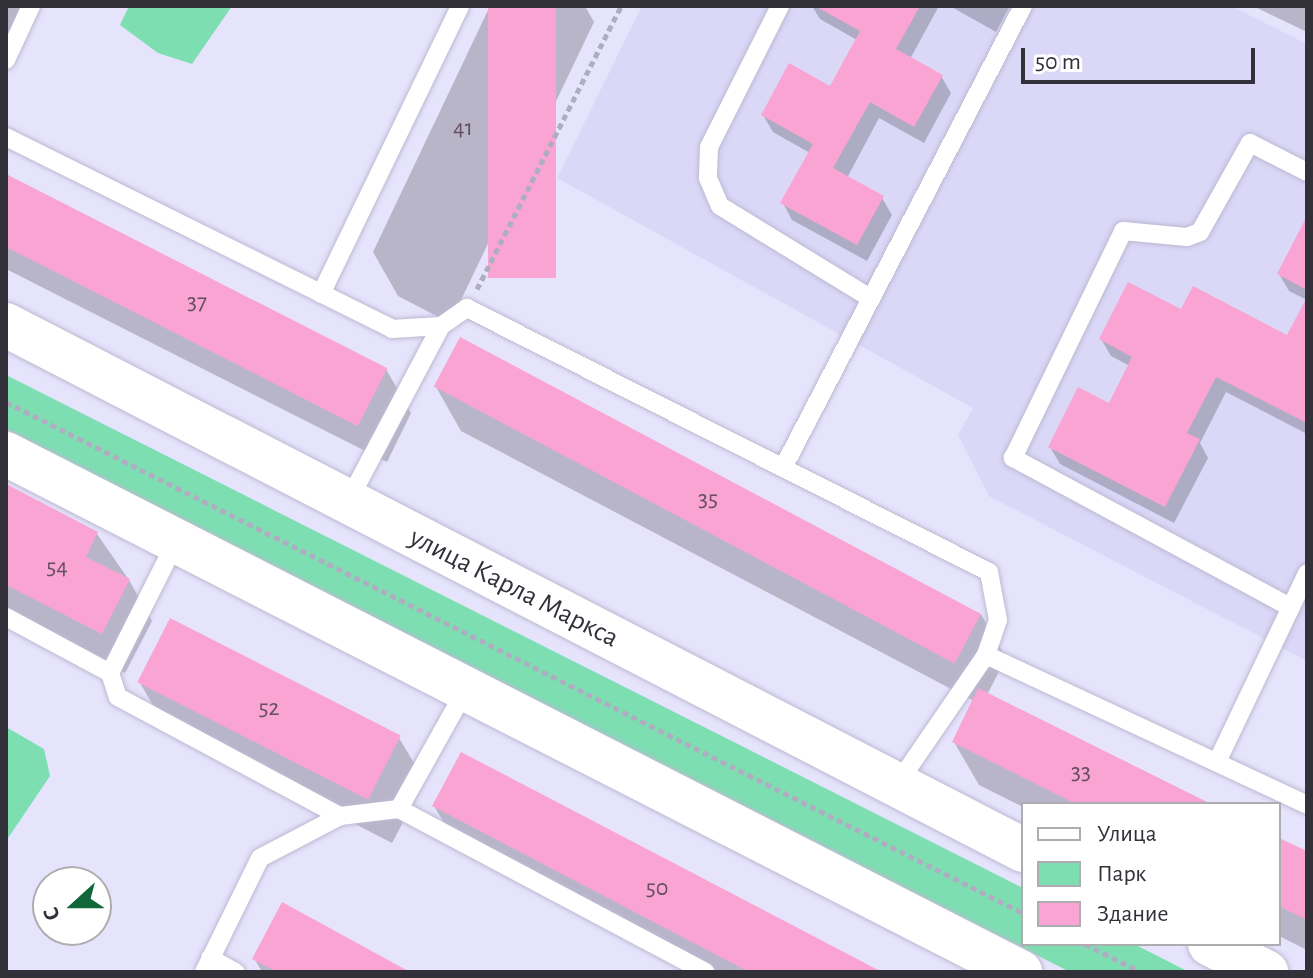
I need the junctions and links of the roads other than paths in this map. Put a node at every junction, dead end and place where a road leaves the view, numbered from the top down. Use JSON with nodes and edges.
{"nodes":[{"id":1,"x":31,"y":6,"type":"edge"},
{"id":2,"x":460,"y":6,"type":"edge"},
{"id":3,"x":780,"y":6,"type":"edge"},
{"id":4,"x":1023,"y":6,"type":"edge"},
{"id":5,"x":6,"y":60,"type":"edge"},
{"id":6,"x":6,"y":137,"type":"edge"},
{"id":7,"x":1307,"y":172,"type":"edge"},
{"id":8,"x":321,"y":294,"type":"junction"},
{"id":9,"x":870,"y":298,"type":"junction"},
{"id":10,"x":6,"y":325,"type":"edge"},
{"id":11,"x":441,"y":326,"type":"junction"},
{"id":12,"x":6,"y":454,"type":"edge"},
{"id":13,"x":783,"y":468,"type":"junction"},
{"id":14,"x":348,"y":502,"type":"junction"},
{"id":15,"x":176,"y":542,"type":"junction"},
{"id":16,"x":1307,"y":573,"type":"edge"},
{"id":17,"x":1290,"y":607,"type":"junction"},
{"id":18,"x":6,"y":617,"type":"edge"},
{"id":19,"x":986,"y":655,"type":"junction"},
{"id":20,"x":110,"y":673,"type":"junction"},
{"id":21,"x":466,"y":689,"type":"junction"},
{"id":22,"x":1218,"y":760,"type":"junction"},
{"id":23,"x":896,"y":786,"type":"junction"},
{"id":24,"x":1307,"y":805,"type":"edge"},
{"id":25,"x":399,"y":809,"type":"junction"},
{"id":26,"x":340,"y":816,"type":"junction"},
{"id":27,"x":1021,"y":849,"type":"edge"},
{"id":28,"x":1214,"y":946,"type":"edge"},
{"id":29,"x":207,"y":965,"type":"edge"},
{"id":30,"x":235,"y":972,"type":"edge"},
{"id":31,"x":705,"y":972,"type":"edge"},
{"id":32,"x":1020,"y":972,"type":"edge"},
{"id":33,"x":1266,"y":972,"type":"edge"}],
"edges":[{"from":1,"to":5,"type":"lane"},
{"from":2,"to":8,"type":"lane"},
{"from":3,"to":9,"type":"lane"},
{"from":4,"to":9,"type":"lane"},
{"from":6,"to":8,"type":"lane"},
{"from":7,"to":17,"type":"lane"},
{"from":8,"to":11,"type":"lane"},
{"from":9,"to":13,"type":"lane"},
{"from":10,"to":14,"type":"street","name":"улица Карла Маркса"},
{"from":11,"to":13,"type":"lane"},
{"from":11,"to":14,"type":"lane"},
{"from":12,"to":15,"type":"street"},
{"from":13,"to":19,"type":"lane"},
{"from":14,"to":23,"type":"street","name":"улица Карла Маркса"},
{"from":15,"to":20,"type":"lane"},
{"from":15,"to":21,"type":"street"},
{"from":16,"to":17,"type":"lane"},
{"from":17,"to":22,"type":"lane"},
{"from":18,"to":20,"type":"lane"},
{"from":19,"to":22,"type":"lane"},
{"from":19,"to":23,"type":"lane"},
{"from":20,"to":26,"type":"lane"},
{"from":21,"to":25,"type":"lane"},
{"from":21,"to":32,"type":"street"},
{"from":22,"to":24,"type":"lane"},
{"from":23,"to":27,"type":"street","name":"улица Карла Маркса"},
{"from":25,"to":26,"type":"lane"},
{"from":25,"to":31,"type":"lane"},
{"from":26,"to":29,"type":"lane"},
{"from":28,"to":33,"type":"street"},
{"from":29,"to":30,"type":"lane"}]}
